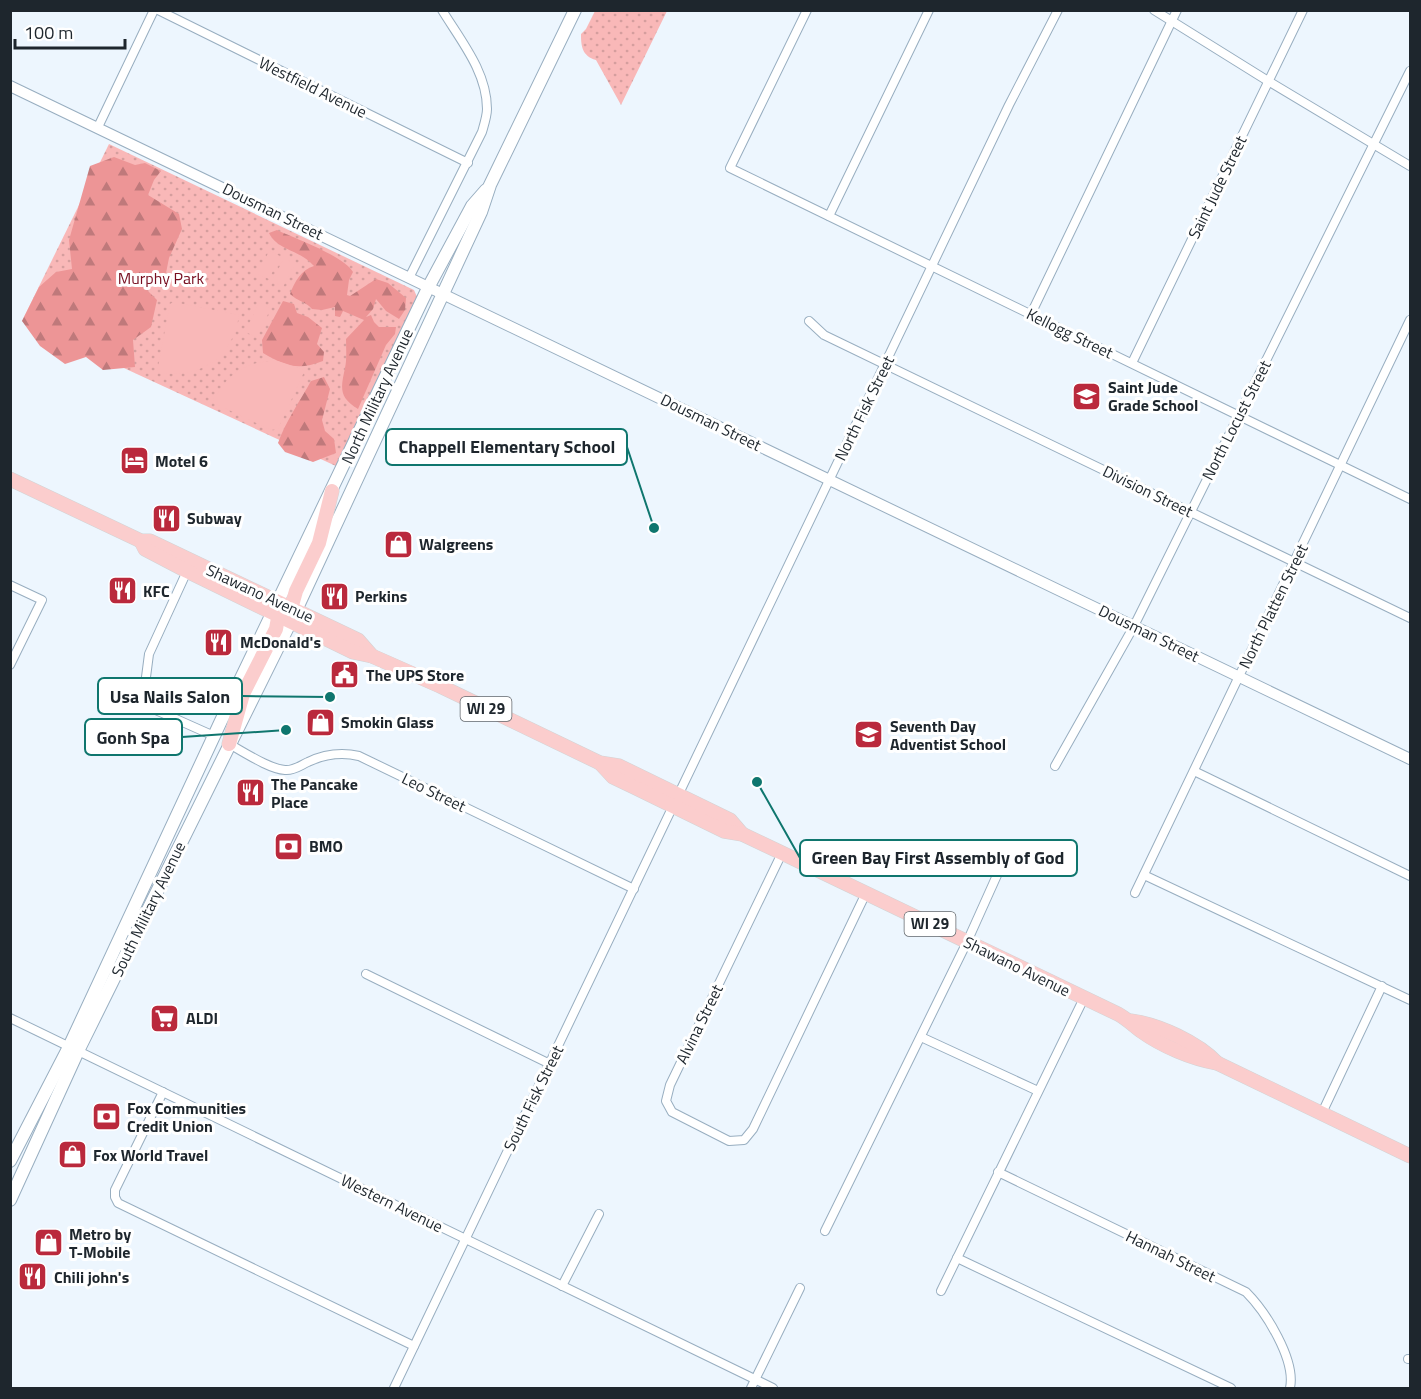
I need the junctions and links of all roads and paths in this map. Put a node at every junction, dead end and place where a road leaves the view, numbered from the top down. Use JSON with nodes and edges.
{"nodes":[{"id":1,"x":156,"y":10,"type":"edge"},
{"id":2,"x":442,"y":10,"type":"edge"},
{"id":3,"x":575,"y":10,"type":"edge"},
{"id":4,"x":807,"y":10,"type":"edge"},
{"id":5,"x":929,"y":10,"type":"edge"},
{"id":6,"x":1058,"y":10,"type":"edge"},
{"id":7,"x":1154,"y":10,"type":"edge"},
{"id":8,"x":1177,"y":10,"type":"edge"},
{"id":9,"x":1303,"y":10,"type":"edge"},
{"id":10,"x":1172,"y":21,"type":"junction"},
{"id":11,"x":1410,"y":71,"type":"edge"},
{"id":12,"x":1268,"y":81,"type":"junction"},
{"id":13,"x":10,"y":86,"type":"edge"},
{"id":14,"x":98,"y":127,"type":"junction"},
{"id":15,"x":1374,"y":144,"type":"junction"},
{"id":16,"x":468,"y":163,"type":"junction"},
{"id":17,"x":1410,"y":165,"type":"edge"},
{"id":18,"x":490,"y":185,"type":"junction"},
{"id":19,"x":829,"y":216,"type":"junction"},
{"id":20,"x":932,"y":266,"type":"junction"},
{"id":21,"x":410,"y":276,"type":"junction"},
{"id":22,"x":429,"y":286,"type":"junction"},
{"id":23,"x":444,"y":293,"type":"junction"},
{"id":24,"x":1031,"y":314,"type":"junction"},
{"id":25,"x":1410,"y":320,"type":"edge"},
{"id":26,"x":809,"y":321,"type":"dead end"},
{"id":27,"x":1132,"y":363,"type":"junction"},
{"id":28,"x":885,"y":364,"type":"junction"},
{"id":29,"x":1238,"y":415,"type":"junction"},
{"id":30,"x":1341,"y":465,"type":"junction"},
{"id":31,"x":10,"y":479,"type":"edge"},
{"id":32,"x":830,"y":479,"type":"junction"},
{"id":33,"x":332,"y":491,"type":"joint"},
{"id":34,"x":1410,"y":499,"type":"edge"},
{"id":35,"x":1190,"y":511,"type":"junction"},
{"id":36,"x":1294,"y":561,"type":"junction"},
{"id":37,"x":190,"y":566,"type":"junction"},
{"id":38,"x":10,"y":585,"type":"edge"},
{"id":39,"x":285,"y":611,"type":"junction"},
{"id":40,"x":1410,"y":618,"type":"edge"},
{"id":41,"x":1134,"y":626,"type":"junction"},
{"id":42,"x":10,"y":665,"type":"edge"},
{"id":43,"x":1239,"y":676,"type":"junction"},
{"id":44,"x":214,"y":736,"type":"junction"},
{"id":45,"x":229,"y":744,"type":"junction"},
{"id":46,"x":1410,"y":759,"type":"edge"},
{"id":47,"x":1055,"y":766,"type":"dead end"},
{"id":48,"x":1194,"y":771,"type":"junction"},
{"id":49,"x":676,"y":801,"type":"junction"},
{"id":50,"x":1011,"y":844,"type":"dead end"},
{"id":51,"x":782,"y":853,"type":"junction"},
{"id":52,"x":1144,"y":875,"type":"junction"},
{"id":53,"x":1410,"y":876,"type":"edge"},
{"id":54,"x":634,"y":889,"type":"junction"},
{"id":55,"x":866,"y":892,"type":"junction"},
{"id":56,"x":1135,"y":893,"type":"dead end"},
{"id":57,"x":967,"y":942,"type":"junction"},
{"id":58,"x":366,"y":974,"type":"dead end"},
{"id":59,"x":1382,"y":986,"type":"junction"},
{"id":60,"x":1084,"y":998,"type":"junction"},
{"id":61,"x":1410,"y":1000,"type":"edge"},
{"id":62,"x":10,"y":1018,"type":"edge"},
{"id":63,"x":921,"y":1037,"type":"junction"},
{"id":64,"x":73,"y":1049,"type":"junction"},
{"id":65,"x":550,"y":1064,"type":"junction"},
{"id":66,"x":1038,"y":1091,"type":"junction"},
{"id":67,"x":164,"y":1092,"type":"junction"},
{"id":68,"x":1322,"y":1113,"type":"junction"},
{"id":69,"x":1410,"y":1156,"type":"edge"},
{"id":70,"x":10,"y":1161,"type":"edge"},
{"id":71,"x":998,"y":1172,"type":"junction"},
{"id":72,"x":10,"y":1200,"type":"edge"},
{"id":73,"x":599,"y":1214,"type":"dead end"},
{"id":74,"x":825,"y":1231,"type":"dead end"},
{"id":75,"x":466,"y":1239,"type":"junction"},
{"id":76,"x":957,"y":1258,"type":"junction"},
{"id":77,"x":562,"y":1286,"type":"junction"},
{"id":78,"x":800,"y":1288,"type":"dead end"},
{"id":79,"x":941,"y":1291,"type":"dead end"},
{"id":80,"x":414,"y":1346,"type":"junction"},
{"id":81,"x":753,"y":1384,"type":"edge"},
{"id":82,"x":394,"y":1389,"type":"edge"},
{"id":83,"x":773,"y":1389,"type":"edge"},
{"id":84,"x":1232,"y":1389,"type":"edge"},
{"id":85,"x":1290,"y":1389,"type":"edge"}],
"edges":[{"from":1,"to":14,"type":"street"},
{"from":1,"to":16,"type":"street","name":"Westfield Avenue"},
{"from":2,"to":16,"type":"street"},
{"from":3,"to":18,"type":"main road","name":"North Military Avenue"},
{"from":4,"to":19,"type":"street","name":"Kellogg Street"},
{"from":5,"to":19,"type":"street"},
{"from":6,"to":20,"type":"street","name":"North Fisk Street"},
{"from":7,"to":10,"type":"street"},
{"from":8,"to":10,"type":"street"},
{"from":9,"to":12,"type":"street","name":"Saint Jude Street"},
{"from":10,"to":12,"type":"street"},
{"from":10,"to":24,"type":"street"},
{"from":11,"to":15,"type":"street","name":"North Locust Street"},
{"from":12,"to":15,"type":"street"},
{"from":12,"to":27,"type":"street","name":"Saint Jude Street"},
{"from":13,"to":14,"type":"street","name":"Dousman Street"},
{"from":14,"to":21,"type":"street","name":"Dousman Street"},
{"from":15,"to":17,"type":"street"},
{"from":15,"to":29,"type":"street","name":"North Locust Street"},
{"from":16,"to":21,"type":"street"},
{"from":18,"to":22,"type":"main road","name":"North Military Avenue"},
{"from":18,"to":23,"type":"main road","name":"North Military Avenue"},
{"from":19,"to":20,"type":"street","name":"Kellogg Street"},
{"from":20,"to":24,"type":"street","name":"Kellogg Street"},
{"from":20,"to":28,"type":"street","name":"North Fisk Street"},
{"from":21,"to":22,"type":"street","name":"Dousman Street"},
{"from":22,"to":23,"type":"street","name":"Dousman Street"},
{"from":22,"to":33,"type":"main road","name":"North Military Avenue"},
{"from":23,"to":32,"type":"street","name":"Dousman Street"},
{"from":23,"to":39,"type":"main road","name":"North Military Avenue"},
{"from":24,"to":27,"type":"street","name":"Kellogg Street"},
{"from":25,"to":30,"type":"street","name":"North Platten Street"},
{"from":26,"to":28,"type":"street","name":"Division Street"},
{"from":27,"to":29,"type":"street","name":"Kellogg Street"},
{"from":28,"to":32,"type":"street","name":"North Fisk Street"},
{"from":28,"to":35,"type":"street","name":"Division Street"},
{"from":29,"to":30,"type":"street","name":"Kellogg Street"},
{"from":29,"to":35,"type":"street","name":"North Locust Street"},
{"from":30,"to":34,"type":"street","name":"Kellogg Street"},
{"from":30,"to":36,"type":"street","name":"North Platten Street"},
{"from":31,"to":37,"type":"main road","name":"Shawano Avenue","number":"WI 29"},
{"from":32,"to":41,"type":"street","name":"Dousman Street"},
{"from":32,"to":49,"type":"street","name":"North Fisk Street"},
{"from":33,"to":39,"type":"main road"},
{"from":35,"to":36,"type":"street","name":"Division Street"},
{"from":35,"to":41,"type":"street","name":"North Locust Street"},
{"from":36,"to":40,"type":"street","name":"Division Street"},
{"from":36,"to":43,"type":"street","name":"North Platten Street"},
{"from":37,"to":39,"type":"main road","name":"Shawano Avenue","number":"WI 29"},
{"from":37,"to":44,"type":"street"},
{"from":38,"to":42,"type":"street"},
{"from":39,"to":44,"type":"main road","name":"South Military Avenue"},
{"from":39,"to":45,"type":"main road"},
{"from":39,"to":49,"type":"main road","name":"Shawano Avenue","number":"WI 29"},
{"from":41,"to":43,"type":"street","name":"Dousman Street"},
{"from":41,"to":47,"type":"street","name":"North Locust Street"},
{"from":43,"to":46,"type":"street","name":"Dousman Street"},
{"from":43,"to":48,"type":"street","name":"North Platten Street"},
{"from":44,"to":64,"type":"main road","name":"South Military Avenue"},
{"from":45,"to":54,"type":"street","name":"Leo Street"},
{"from":45,"to":64,"type":"main road","name":"South Military Avenue"},
{"from":48,"to":52,"type":"street","name":"North Platten Street"},
{"from":48,"to":53,"type":"street"},
{"from":49,"to":51,"type":"main road","name":"Shawano Avenue","number":"WI 29"},
{"from":49,"to":54,"type":"street","name":"South Fisk Street"},
{"from":50,"to":57,"type":"street"},
{"from":51,"to":55,"type":"main road","name":"Shawano Avenue","number":"WI 29"},
{"from":51,"to":55,"type":"street","name":"Alvina Street"},
{"from":52,"to":56,"type":"street","name":"North Platten Street"},
{"from":52,"to":59,"type":"street"},
{"from":54,"to":65,"type":"street","name":"South Fisk Street"},
{"from":55,"to":57,"type":"main road","name":"Shawano Avenue","number":"WI 29"},
{"from":57,"to":60,"type":"main road","name":"Shawano Avenue","number":"WI 29"},
{"from":57,"to":63,"type":"street"},
{"from":58,"to":65,"type":"street"},
{"from":59,"to":61,"type":"street"},
{"from":59,"to":68,"type":"street"},
{"from":60,"to":66,"type":"street"},
{"from":60,"to":68,"type":"main road","name":"Shawano Avenue","number":"WI 29"},
{"from":62,"to":64,"type":"street","name":"Western Avenue"},
{"from":63,"to":66,"type":"street"},
{"from":63,"to":74,"type":"street"},
{"from":64,"to":67,"type":"street","name":"Western Avenue"},
{"from":64,"to":70,"type":"main road","name":"South Military Avenue"},
{"from":64,"to":72,"type":"main road","name":"South Military Avenue"},
{"from":65,"to":75,"type":"street","name":"South Fisk Street"},
{"from":66,"to":71,"type":"street"},
{"from":67,"to":75,"type":"street","name":"Western Avenue"},
{"from":67,"to":80,"type":"street"},
{"from":68,"to":69,"type":"main road","name":"Shawano Avenue","number":"WI 29"},
{"from":71,"to":76,"type":"street"},
{"from":71,"to":85,"type":"street","name":"Hannah Street"},
{"from":73,"to":77,"type":"street"},
{"from":75,"to":77,"type":"street","name":"Western Avenue"},
{"from":75,"to":80,"type":"street","name":"South Fisk Street"},
{"from":76,"to":79,"type":"street"},
{"from":76,"to":84,"type":"street"},
{"from":77,"to":81,"type":"street","name":"Western Avenue"},
{"from":78,"to":81,"type":"street"},
{"from":80,"to":82,"type":"street","name":"South Fisk Street"},
{"from":81,"to":83,"type":"street","name":"Western Avenue"}]}
